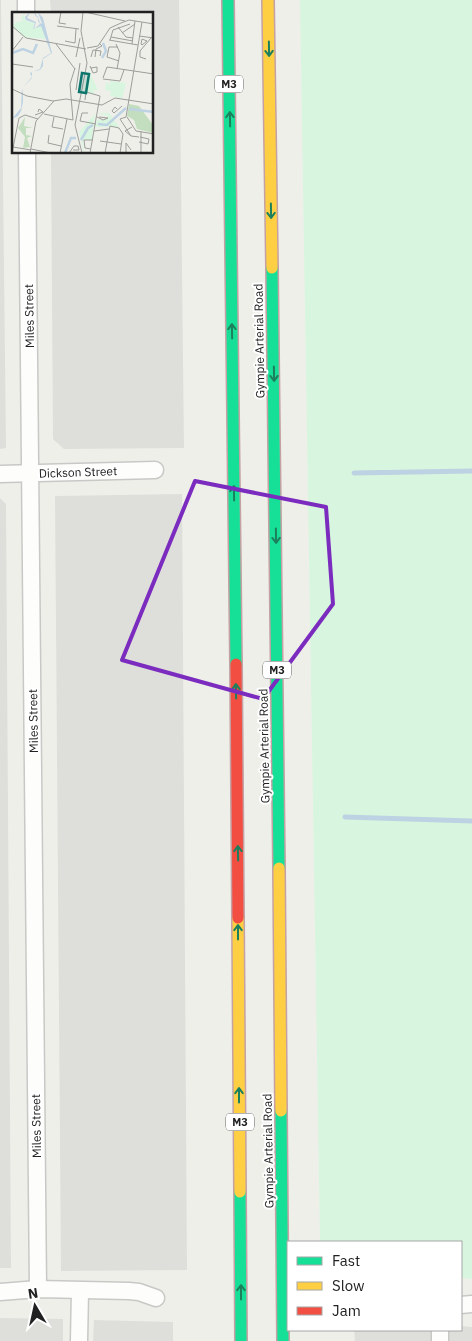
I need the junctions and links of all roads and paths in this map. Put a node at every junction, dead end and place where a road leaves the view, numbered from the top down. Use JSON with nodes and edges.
{"nodes":[{"id":1,"x":228,"y":0,"type":"edge"},
{"id":2,"x":268,"y":0,"type":"edge"},
{"id":3,"x":28,"y":154,"type":"edge"},
{"id":4,"x":155,"y":470,"type":"dead end"},
{"id":5,"x":0,"y":474,"type":"edge"},
{"id":6,"x":30,"y":474,"type":"junction"},
{"id":7,"x":38,"y":1289,"type":"junction"},
{"id":8,"x":80,"y":1291,"type":"junction"},
{"id":9,"x":0,"y":1292,"type":"edge"},
{"id":10,"x":156,"y":1298,"type":"dead end"},
{"id":11,"x":79,"y":1341,"type":"edge"},
{"id":12,"x":241,"y":1341,"type":"edge"},
{"id":13,"x":284,"y":1341,"type":"edge"}],
"edges":[{"from":12,"to":1,"type":"highway","number":"M3","one_way":true},
{"from":2,"to":13,"type":"highway","name":"Gympie Arterial Road","number":"M3","one_way":true},
{"from":3,"to":6,"type":"street","name":"Miles Street"},
{"from":4,"to":6,"type":"street","name":"Dickson Street"},
{"from":5,"to":6,"type":"street","name":"Dickson Street"},
{"from":6,"to":7,"type":"street","name":"Miles Street"},
{"from":7,"to":8,"type":"street"},
{"from":7,"to":9,"type":"street"},
{"from":8,"to":10,"type":"street"},
{"from":8,"to":11,"type":"street"}]}
